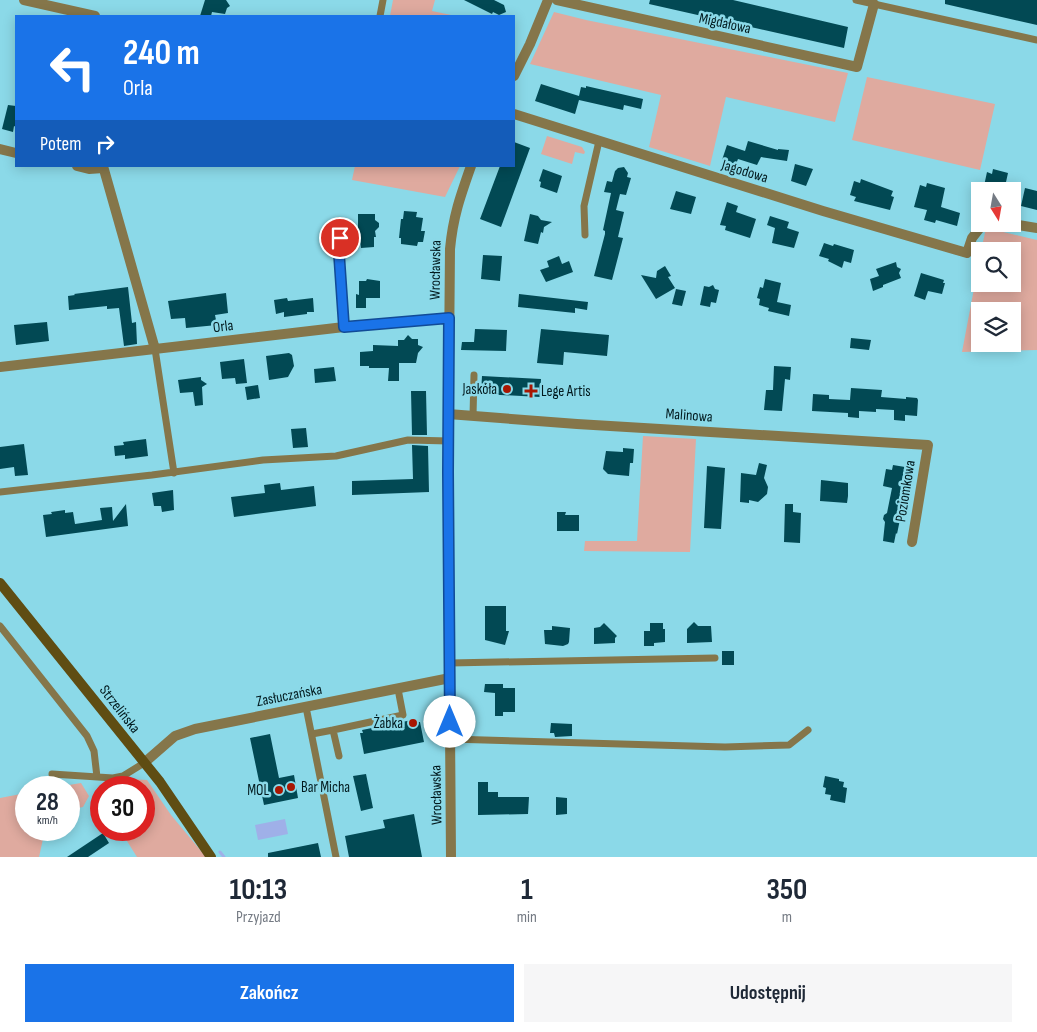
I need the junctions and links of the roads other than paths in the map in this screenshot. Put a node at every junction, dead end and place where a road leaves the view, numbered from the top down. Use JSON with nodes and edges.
{"nodes":[{"id":1,"x":24,"y":0,"type":"edge"},
{"id":2,"x":383,"y":0,"type":"edge"},
{"id":3,"x":548,"y":0,"type":"edge"},
{"id":4,"x":557,"y":0,"type":"edge"},
{"id":5,"x":856,"y":0,"type":"edge"},
{"id":6,"x":874,"y":4,"type":"junction"},
{"id":7,"x":92,"y":15,"type":"edge"},
{"id":8,"x":380,"y":15,"type":"edge"},
{"id":9,"x":1037,"y":40,"type":"edge"},
{"id":10,"x":515,"y":74,"type":"edge"},
{"id":11,"x":515,"y":114,"type":"edge"},
{"id":12,"x":599,"y":141,"type":"junction"},
{"id":13,"x":0,"y":149,"type":"edge"},
{"id":14,"x":15,"y":153,"type":"edge"},
{"id":15,"x":81,"y":167,"type":"edge"},
{"id":16,"x":103,"y":167,"type":"edge"},
{"id":17,"x":471,"y":167,"type":"edge"},
{"id":18,"x":340,"y":222,"type":"dead end"},
{"id":19,"x":1021,"y":225,"type":"edge"},
{"id":20,"x":1037,"y":228,"type":"edge"},
{"id":21,"x":977,"y":232,"type":"edge"},
{"id":22,"x":585,"y":235,"type":"dead end"},
{"id":23,"x":449,"y":318,"type":"junction"},
{"id":24,"x":344,"y":327,"type":"junction"},
{"id":25,"x":156,"y":349,"type":"junction"},
{"id":26,"x":0,"y":367,"type":"edge"},
{"id":27,"x":474,"y":375,"type":"dead end"},
{"id":28,"x":448,"y":414,"type":"junction"},
{"id":29,"x":473,"y":416,"type":"junction"},
{"id":30,"x":449,"y":441,"type":"junction"},
{"id":31,"x":928,"y":445,"type":"joint"},
{"id":32,"x":174,"y":472,"type":"junction"},
{"id":33,"x":0,"y":492,"type":"edge"},
{"id":34,"x":912,"y":542,"type":"dead end"},
{"id":35,"x":0,"y":583,"type":"edge"},
{"id":36,"x":0,"y":626,"type":"edge"},
{"id":37,"x":8,"y":637,"type":"junction"},
{"id":38,"x":0,"y":639,"type":"edge"},
{"id":39,"x":715,"y":658,"type":"dead end"},
{"id":40,"x":450,"y":663,"type":"junction"},
{"id":41,"x":450,"y":678,"type":"junction"},
{"id":42,"x":398,"y":690,"type":"junction"},
{"id":43,"x":306,"y":707,"type":"junction"},
{"id":44,"x":333,"y":730,"type":"junction"},
{"id":45,"x":808,"y":730,"type":"dead end"},
{"id":46,"x":312,"y":734,"type":"junction"},
{"id":47,"x":450,"y":739,"type":"junction"},
{"id":48,"x":339,"y":756,"type":"dead end"},
{"id":49,"x":144,"y":763,"type":"junction"},
{"id":50,"x":52,"y":774,"type":"dead end"},
{"id":51,"x":97,"y":776,"type":"edge"},
{"id":52,"x":123,"y":776,"type":"edge"},
{"id":53,"x":90,"y":777,"type":"edge"},
{"id":54,"x":211,"y":857,"type":"edge"},
{"id":55,"x":336,"y":857,"type":"edge"},
{"id":56,"x":451,"y":857,"type":"edge"}],
"edges":[{"from":1,"to":7,"type":"street"},
{"from":2,"to":8,"type":"lane"},
{"from":3,"to":10,"type":"street"},
{"from":4,"to":6,"type":"street","name":"Migdałowa"},
{"from":5,"to":6,"type":"lane"},
{"from":6,"to":9,"type":"lane"},
{"from":11,"to":12,"type":"street","name":"Jagodowa"},
{"from":12,"to":21,"type":"street","name":"Jagodowa"},
{"from":12,"to":22,"type":"lane"},
{"from":13,"to":14,"type":"street"},
{"from":15,"to":16,"type":"street"},
{"from":16,"to":25,"type":"street"},
{"from":17,"to":23,"type":"street","name":"Wrocławska"},
{"from":18,"to":24,"type":"street"},
{"from":19,"to":20,"type":"street"},
{"from":23,"to":24,"type":"street","name":"Orla"},
{"from":23,"to":28,"type":"street","name":"Wrocławska"},
{"from":24,"to":25,"type":"street","name":"Orla"},
{"from":25,"to":26,"type":"street","name":"Orla"},
{"from":25,"to":32,"type":"lane"},
{"from":27,"to":29,"type":"lane"},
{"from":28,"to":29,"type":"street","name":"Malinowa"},
{"from":28,"to":30,"type":"street","name":"Wrocławska"},
{"from":29,"to":31,"type":"street","name":"Malinowa"},
{"from":30,"to":32,"type":"lane"},
{"from":30,"to":40,"type":"street","name":"Wrocławska"},
{"from":31,"to":34,"type":"street","name":"Poziomkowa"},
{"from":32,"to":33,"type":"lane"},
{"from":35,"to":49,"type":"main road","name":"Strzelińska"},
{"from":36,"to":37,"type":"lane"},
{"from":37,"to":38,"type":"lane"},
{"from":37,"to":51,"type":"lane"},
{"from":39,"to":40,"type":"lane"},
{"from":40,"to":41,"type":"street","name":"Wrocławska"},
{"from":41,"to":42,"type":"street","name":"Zasłuczańska"},
{"from":41,"to":47,"type":"street","name":"Wrocławska"},
{"from":42,"to":43,"type":"street","name":"Zasłuczańska"},
{"from":42,"to":44,"type":"lane"},
{"from":43,"to":46,"type":"lane"},
{"from":43,"to":49,"type":"street","name":"Zasłuczańska"},
{"from":44,"to":46,"type":"lane"},
{"from":44,"to":48,"type":"lane"},
{"from":45,"to":47,"type":"lane"},
{"from":46,"to":55,"type":"lane"},
{"from":47,"to":56,"type":"street","name":"Wrocławska"},
{"from":49,"to":52,"type":"lane"},
{"from":49,"to":54,"type":"main road","name":"Strzelińska"},
{"from":50,"to":53,"type":"lane"}]}
